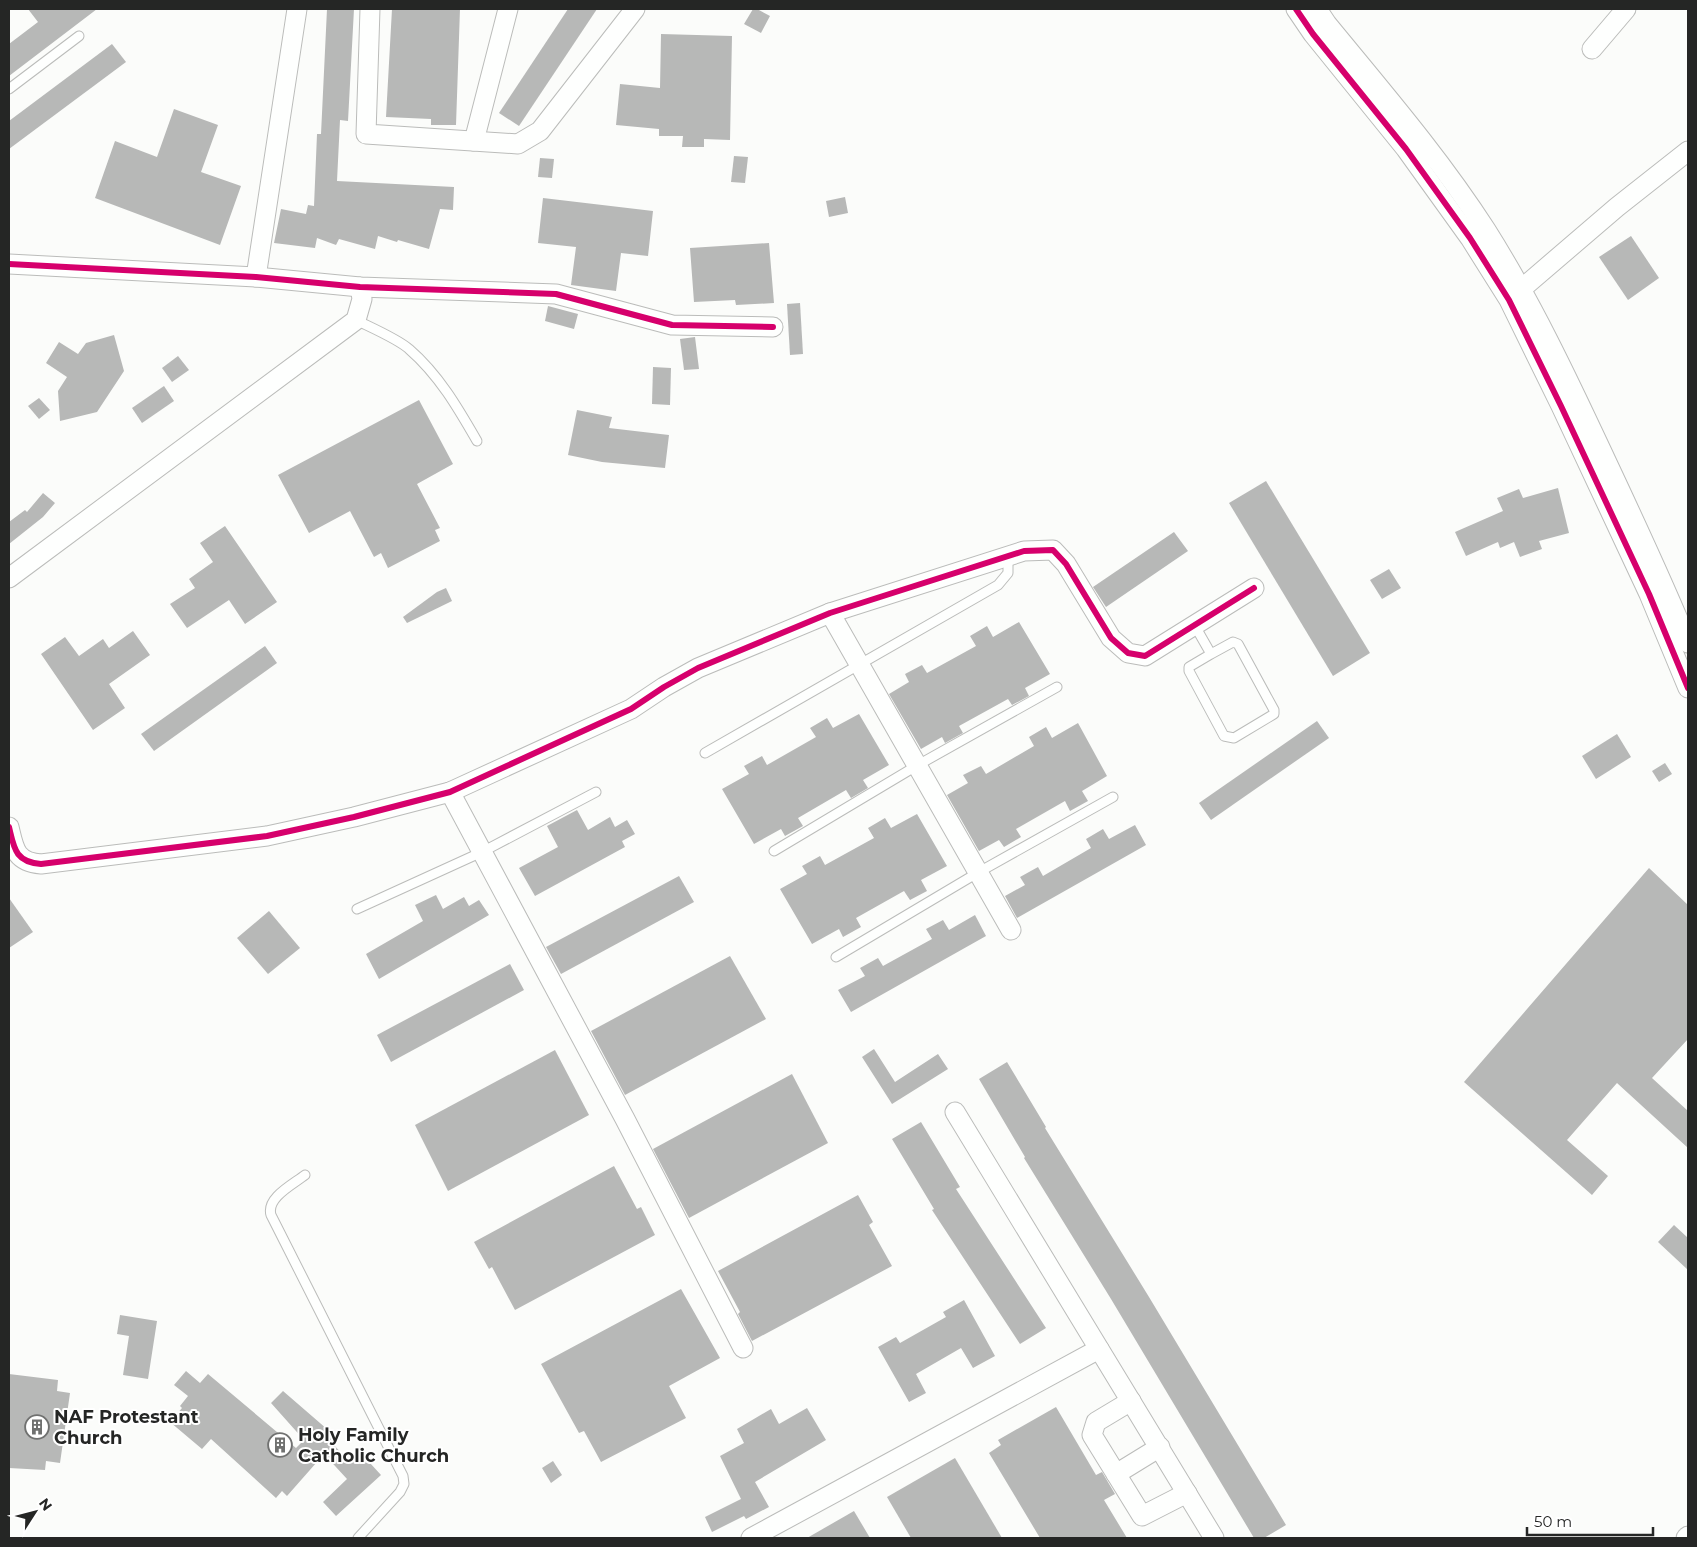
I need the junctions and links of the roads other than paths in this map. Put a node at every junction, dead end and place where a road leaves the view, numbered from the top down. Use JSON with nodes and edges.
{"nodes":[{"id":1,"x":297,"y":9,"type":"edge"},
{"id":2,"x":370,"y":9,"type":"edge"},
{"id":3,"x":508,"y":9,"type":"edge"},
{"id":4,"x":635,"y":9,"type":"edge"},
{"id":5,"x":1296,"y":9,"type":"edge"},
{"id":6,"x":1317,"y":9,"type":"edge"},
{"id":7,"x":1626,"y":9,"type":"edge"},
{"id":8,"x":79,"y":36,"type":"dead end"},
{"id":9,"x":1592,"y":49,"type":"dead end"},
{"id":10,"x":9,"y":89,"type":"edge"},
{"id":11,"x":474,"y":141,"type":"junction"},
{"id":12,"x":1688,"y":151,"type":"edge"},
{"id":13,"x":9,"y":264,"type":"edge"},
{"id":14,"x":256,"y":278,"type":"junction"},
{"id":15,"x":360,"y":287,"type":"junction"},
{"id":16,"x":1515,"y":294,"type":"junction"},
{"id":17,"x":356,"y":320,"type":"junction"},
{"id":18,"x":773,"y":327,"type":"dead end"},
{"id":19,"x":477,"y":441,"type":"dead end"},
{"id":20,"x":1008,"y":556,"type":"junction"},
{"id":21,"x":9,"y":578,"type":"edge"},
{"id":22,"x":1254,"y":588,"type":"dead end"},
{"id":23,"x":830,"y":613,"type":"junction"},
{"id":24,"x":1195,"y":626,"type":"junction"},
{"id":25,"x":1688,"y":643,"type":"edge"},
{"id":26,"x":1211,"y":654,"type":"junction"},
{"id":27,"x":859,"y":664,"type":"junction"},
{"id":28,"x":1056,"y":688,"type":"dead end"},
{"id":29,"x":1688,"y":688,"type":"edge"},
{"id":30,"x":705,"y":753,"type":"dead end"},
{"id":31,"x":918,"y":765,"type":"junction"},
{"id":32,"x":450,"y":792,"type":"junction"},
{"id":33,"x":596,"y":792,"type":"dead end"},
{"id":34,"x":1113,"y":797,"type":"dead end"},
{"id":35,"x":10,"y":836,"type":"edge"},
{"id":36,"x":774,"y":851,"type":"dead end"},
{"id":37,"x":482,"y":852,"type":"junction"},
{"id":38,"x":979,"y":872,"type":"junction"},
{"id":39,"x":357,"y":909,"type":"dead end"},
{"id":40,"x":1011,"y":930,"type":"dead end"},
{"id":41,"x":836,"y":957,"type":"dead end"},
{"id":42,"x":955,"y":1112,"type":"dead end"},
{"id":43,"x":304,"y":1175,"type":"dead end"},
{"id":44,"x":743,"y":1348,"type":"dead end"},
{"id":45,"x":1099,"y":1349,"type":"junction"},
{"id":46,"x":1131,"y":1401,"type":"junction"},
{"id":47,"x":1160,"y":1447,"type":"junction"},
{"id":48,"x":1116,"y":1474,"type":"junction"},
{"id":49,"x":1187,"y":1492,"type":"junction"},
{"id":50,"x":358,"y":1538,"type":"edge"},
{"id":51,"x":751,"y":1538,"type":"edge"},
{"id":52,"x":1214,"y":1538,"type":"edge"}],
"edges":[{"from":1,"to":14,"type":"street"},
{"from":2,"to":11,"type":"street"},
{"from":3,"to":11,"type":"street"},
{"from":4,"to":11,"type":"street"},
{"from":5,"to":16,"type":"street"},
{"from":6,"to":16,"type":"street"},
{"from":7,"to":9,"type":"street"},
{"from":8,"to":10,"type":"lane"},
{"from":12,"to":16,"type":"street"},
{"from":13,"to":14,"type":"street"},
{"from":14,"to":15,"type":"street"},
{"from":15,"to":17,"type":"street"},
{"from":15,"to":18,"type":"street"},
{"from":16,"to":25,"type":"street"},
{"from":16,"to":29,"type":"street"},
{"from":17,"to":19,"type":"lane"},
{"from":17,"to":21,"type":"street"},
{"from":20,"to":23,"type":"street"},
{"from":20,"to":24,"type":"street"},
{"from":20,"to":27,"type":"lane"},
{"from":22,"to":24,"type":"street"},
{"from":23,"to":27,"type":"street"},
{"from":23,"to":32,"type":"street"},
{"from":24,"to":26,"type":"lane"},
{"from":26,"to":26,"type":"lane"},
{"from":27,"to":30,"type":"lane"},
{"from":27,"to":31,"type":"street"},
{"from":28,"to":31,"type":"lane"},
{"from":31,"to":36,"type":"lane"},
{"from":31,"to":38,"type":"street"},
{"from":32,"to":35,"type":"street"},
{"from":32,"to":37,"type":"street"},
{"from":33,"to":37,"type":"lane"},
{"from":34,"to":38,"type":"lane"},
{"from":37,"to":39,"type":"lane"},
{"from":37,"to":44,"type":"street"},
{"from":38,"to":40,"type":"street"},
{"from":38,"to":41,"type":"lane"},
{"from":42,"to":45,"type":"street"},
{"from":43,"to":50,"type":"lane"},
{"from":45,"to":46,"type":"street"},
{"from":45,"to":51,"type":"street"},
{"from":46,"to":47,"type":"street"},
{"from":46,"to":48,"type":"street"},
{"from":47,"to":48,"type":"street"},
{"from":47,"to":49,"type":"street"},
{"from":48,"to":49,"type":"street"},
{"from":49,"to":52,"type":"street"}]}
